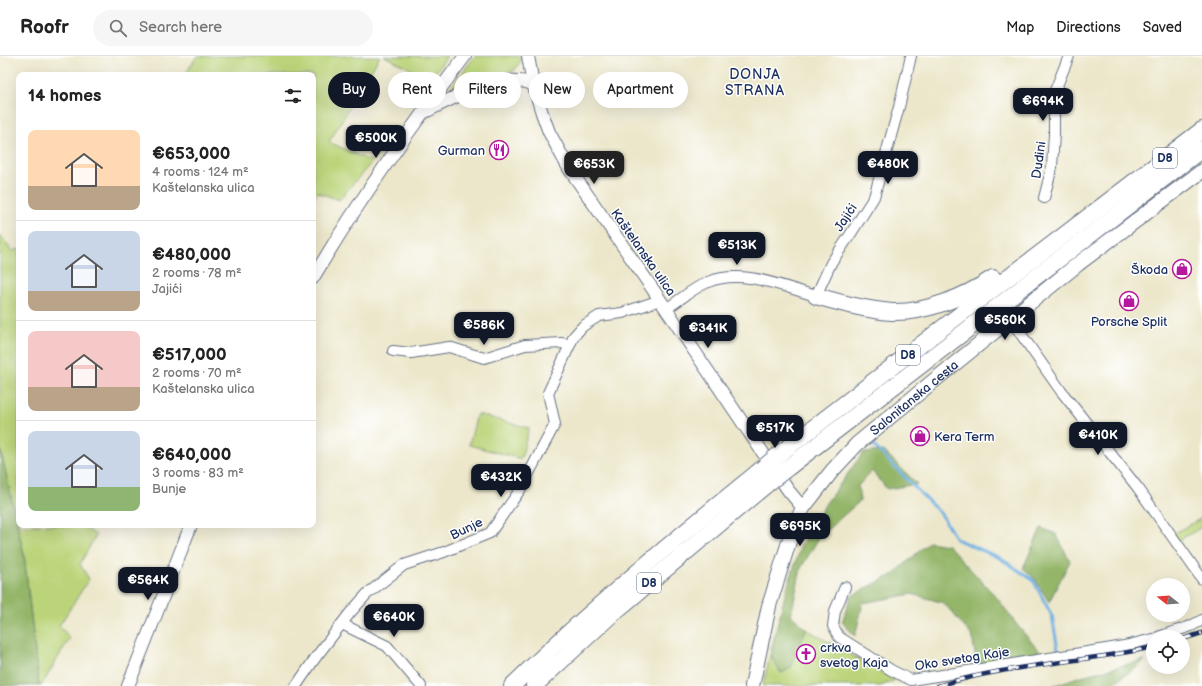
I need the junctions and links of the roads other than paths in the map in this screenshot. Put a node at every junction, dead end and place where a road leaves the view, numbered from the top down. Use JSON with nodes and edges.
{"nodes":[{"id":1,"x":465,"y":56,"type":"edge"},
{"id":2,"x":528,"y":56,"type":"edge"},
{"id":3,"x":911,"y":56,"type":"edge"},
{"id":4,"x":1068,"y":56,"type":"edge"},
{"id":5,"x":531,"y":72,"type":"edge"},
{"id":6,"x":529,"y":83,"type":"edge"},
{"id":7,"x":541,"y":108,"type":"edge"},
{"id":8,"x":422,"y":113,"type":"junction"},
{"id":9,"x":1202,"y":130,"type":"edge"},
{"id":10,"x":1202,"y":149,"type":"edge"},
{"id":11,"x":1202,"y":171,"type":"edge"},
{"id":12,"x":1044,"y":198,"type":"dead end"},
{"id":13,"x":1035,"y":258,"type":"junction"},
{"id":14,"x":316,"y":273,"type":"edge"},
{"id":15,"x":816,"y":296,"type":"junction"},
{"id":16,"x":663,"y":304,"type":"junction"},
{"id":17,"x":1011,"y":320,"type":"junction"},
{"id":18,"x":569,"y":345,"type":"junction"},
{"id":19,"x":393,"y":351,"type":"dead end"},
{"id":20,"x":786,"y":459,"type":"junction"},
{"id":21,"x":762,"y":478,"type":"junction"},
{"id":22,"x":804,"y":508,"type":"junction"},
{"id":23,"x":190,"y":528,"type":"edge"},
{"id":24,"x":1202,"y":579,"type":"edge"},
{"id":25,"x":845,"y":587,"type":"dead end"},
{"id":26,"x":1202,"y":620,"type":"edge"},
{"id":27,"x":342,"y":624,"type":"junction"},
{"id":28,"x":1179,"y":630,"type":"edge"},
{"id":29,"x":1146,"y":641,"type":"edge"},
{"id":30,"x":128,"y":686,"type":"edge"},
{"id":31,"x":296,"y":686,"type":"edge"},
{"id":32,"x":421,"y":686,"type":"edge"},
{"id":33,"x":512,"y":686,"type":"edge"},
{"id":34,"x":534,"y":686,"type":"edge"},
{"id":35,"x":752,"y":686,"type":"edge"}],
"edges":[{"from":1,"to":8,"type":"street"},
{"from":2,"to":5,"type":"street","name":"Kaštelanska ulica"},
{"from":3,"to":15,"type":"street","name":"Jajići"},
{"from":4,"to":12,"type":"street","name":"Dudini"},
{"from":6,"to":8,"type":"street"},
{"from":7,"to":16,"type":"street","name":"Kaštelanska ulica"},
{"from":8,"to":14,"type":"street"},
{"from":9,"to":13,"type":"highway","number":"D8"},
{"from":10,"to":20,"type":"highway","number":"D8"},
{"from":11,"to":17,"type":"main road","name":"Salonitanska cesta"},
{"from":13,"to":15,"type":"highway"},
{"from":13,"to":20,"type":"highway","number":"D8"},
{"from":15,"to":16,"type":"street","name":"Kaštelanska ulica"},
{"from":16,"to":18,"type":"street","name":"Bunje"},
{"from":16,"to":22,"type":"street","name":"Kaštelanska ulica"},
{"from":17,"to":22,"type":"main road","name":"Salonitanska cesta"},
{"from":17,"to":24,"type":"street"},
{"from":18,"to":19,"type":"street"},
{"from":18,"to":27,"type":"street","name":"Bunje"},
{"from":20,"to":21,"type":"highway","number":"D8","bridge":true},
{"from":21,"to":33,"type":"highway","number":"D8"},
{"from":21,"to":34,"type":"highway","number":"D8"},
{"from":22,"to":35,"type":"main road","name":"Salonitanska cesta"},
{"from":23,"to":30,"type":"street"},
{"from":25,"to":29,"type":"street","name":"Oko svetog Kaje"},
{"from":26,"to":28,"type":"street"},
{"from":27,"to":31,"type":"street","name":"Bunje"},
{"from":27,"to":32,"type":"street"}]}
